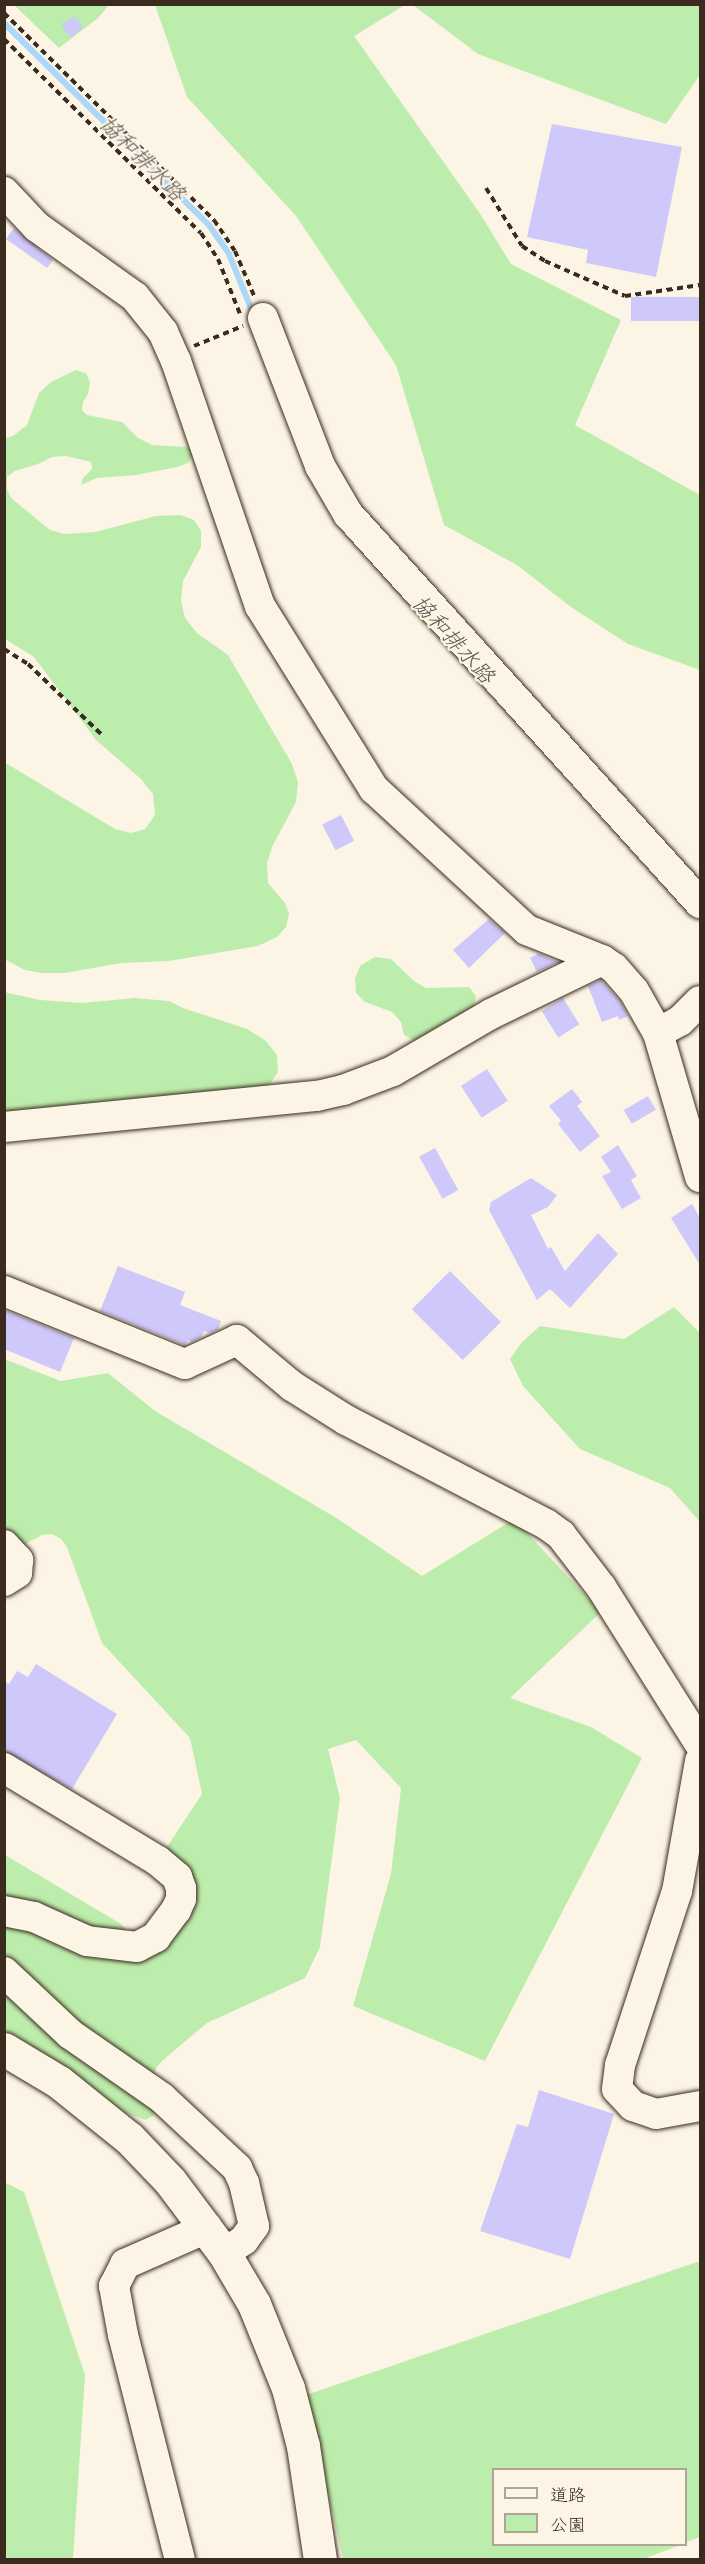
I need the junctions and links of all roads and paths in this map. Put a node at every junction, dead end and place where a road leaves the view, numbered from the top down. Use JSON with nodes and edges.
{"nodes":[{"id":1,"x":4,"y":13,"type":"edge"},
{"id":2,"x":4,"y":39,"type":"edge"},
{"id":3,"x":486,"y":188,"type":"dead end"},
{"id":4,"x":4,"y":192,"type":"edge"},
{"id":5,"x":700,"y":285,"type":"edge"},
{"id":6,"x":263,"y":318,"type":"joint"},
{"id":7,"x":173,"y":355,"type":"junction"},
{"id":8,"x":4,"y":649,"type":"edge"},
{"id":9,"x":102,"y":735,"type":"dead end"},
{"id":10,"x":700,"y":903,"type":"edge"},
{"id":11,"x":602,"y":960,"type":"junction"},
{"id":12,"x":700,"y":1001,"type":"edge"},
{"id":13,"x":658,"y":1033,"type":"junction"},
{"id":14,"x":4,"y":1127,"type":"edge"},
{"id":15,"x":700,"y":1177,"type":"edge"},
{"id":16,"x":4,"y":1291,"type":"edge"},
{"id":17,"x":4,"y":1545,"type":"edge"},
{"id":18,"x":4,"y":1581,"type":"edge"},
{"id":19,"x":700,"y":1744,"type":"edge"},
{"id":20,"x":700,"y":1761,"type":"edge"},
{"id":21,"x":4,"y":1768,"type":"edge"},
{"id":22,"x":4,"y":1911,"type":"edge"},
{"id":23,"x":4,"y":1972,"type":"edge"},
{"id":24,"x":4,"y":2049,"type":"edge"},
{"id":25,"x":700,"y":2106,"type":"edge"},
{"id":26,"x":216,"y":2240,"type":"junction"},
{"id":27,"x":180,"y":2559,"type":"edge"},
{"id":28,"x":320,"y":2559,"type":"edge"}],
"edges":[{"from":1,"to":6,"type":"path"},
{"from":2,"to":7,"type":"path"},
{"from":3,"to":5,"type":"path"},
{"from":4,"to":7,"type":"street"},
{"from":6,"to":10,"type":"street"},
{"from":7,"to":11,"type":"street"},
{"from":8,"to":9,"type":"path"},
{"from":11,"to":13,"type":"street"},
{"from":11,"to":14,"type":"street"},
{"from":12,"to":13,"type":"street"},
{"from":13,"to":15,"type":"street"},
{"from":16,"to":19,"type":"street"},
{"from":17,"to":18,"type":"street"},
{"from":20,"to":25,"type":"street"},
{"from":21,"to":22,"type":"street"},
{"from":23,"to":26,"type":"street"},
{"from":24,"to":26,"type":"main road"},
{"from":26,"to":27,"type":"street"},
{"from":26,"to":28,"type":"main road"}]}
